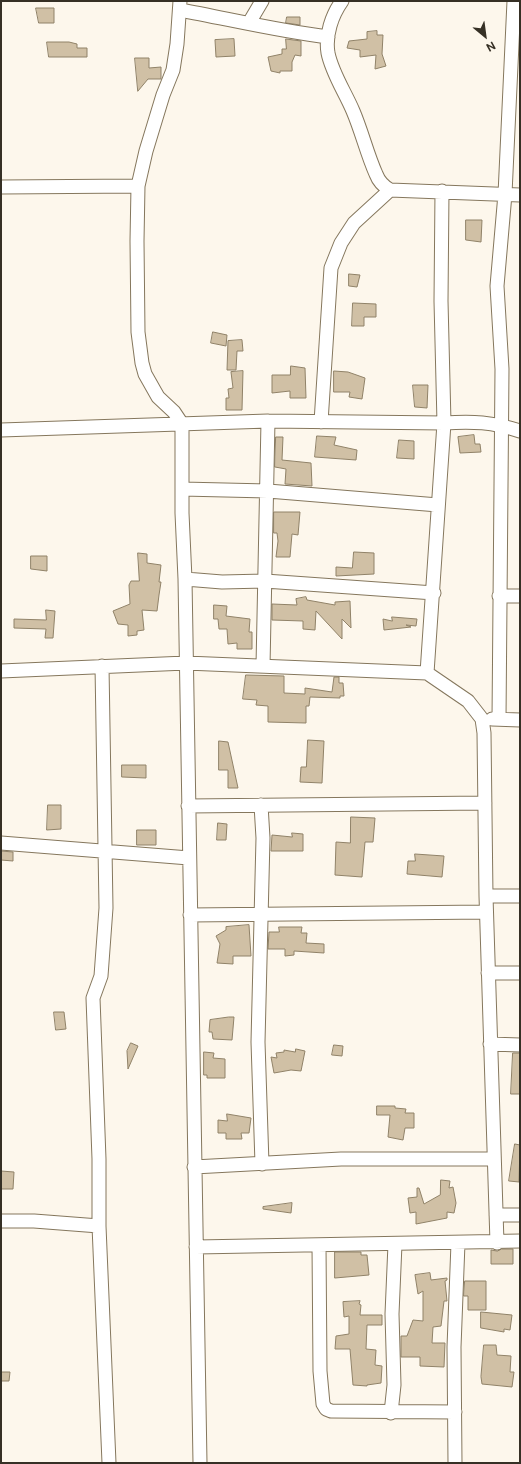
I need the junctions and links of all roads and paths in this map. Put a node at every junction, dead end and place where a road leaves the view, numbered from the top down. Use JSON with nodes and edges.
{"nodes":[{"id":1,"x":262,"y":1,"type":"edge"},
{"id":2,"x":342,"y":1,"type":"edge"},
{"id":3,"x":514,"y":1,"type":"edge"},
{"id":4,"x":180,"y":6,"type":"edge"},
{"id":5,"x":248,"y":23,"type":"junction"},
{"id":6,"x":328,"y":37,"type":"junction"},
{"id":7,"x":515,"y":87,"type":"edge"},
{"id":8,"x":138,"y":186,"type":"junction"},
{"id":9,"x":1,"y":187,"type":"edge"},
{"id":10,"x":390,"y":190,"type":"junction"},
{"id":11,"x":442,"y":191,"type":"junction"},
{"id":12,"x":505,"y":194,"type":"junction"},
{"id":13,"x":520,"y":195,"type":"edge"},
{"id":14,"x":268,"y":421,"type":"junction"},
{"id":15,"x":321,"y":422,"type":"junction"},
{"id":16,"x":444,"y":423,"type":"junction"},
{"id":17,"x":182,"y":424,"type":"junction"},
{"id":18,"x":502,"y":425,"type":"junction"},
{"id":19,"x":1,"y":430,"type":"edge"},
{"id":20,"x":520,"y":431,"type":"edge"},
{"id":21,"x":182,"y":489,"type":"junction"},
{"id":22,"x":268,"y":491,"type":"junction"},
{"id":23,"x":438,"y":505,"type":"junction"},
{"id":24,"x":185,"y":579,"type":"junction"},
{"id":25,"x":265,"y":581,"type":"junction"},
{"id":26,"x":434,"y":593,"type":"junction"},
{"id":27,"x":500,"y":596,"type":"junction"},
{"id":28,"x":520,"y":596,"type":"edge"},
{"id":29,"x":186,"y":663,"type":"junction"},
{"id":30,"x":102,"y":666,"type":"junction"},
{"id":31,"x":263,"y":666,"type":"junction"},
{"id":32,"x":1,"y":671,"type":"edge"},
{"id":33,"x":427,"y":673,"type":"junction"},
{"id":34,"x":482,"y":719,"type":"junction"},
{"id":35,"x":499,"y":719,"type":"junction"},
{"id":36,"x":520,"y":720,"type":"edge"},
{"id":37,"x":485,"y":803,"type":"junction"},
{"id":38,"x":261,"y":805,"type":"junction"},
{"id":39,"x":188,"y":806,"type":"junction"},
{"id":40,"x":1,"y":843,"type":"edge"},
{"id":41,"x":105,"y":851,"type":"junction"},
{"id":42,"x":189,"y":858,"type":"junction"},
{"id":43,"x":486,"y":896,"type":"junction"},
{"id":44,"x":520,"y":896,"type":"edge"},
{"id":45,"x":486,"y":912,"type":"junction"},
{"id":46,"x":262,"y":914,"type":"junction"},
{"id":47,"x":190,"y":915,"type":"junction"},
{"id":48,"x":488,"y":973,"type":"junction"},
{"id":49,"x":520,"y":973,"type":"edge"},
{"id":50,"x":490,"y":1044,"type":"junction"},
{"id":51,"x":520,"y":1044,"type":"edge"},
{"id":52,"x":494,"y":1159,"type":"junction"},
{"id":53,"x":262,"y":1164,"type":"junction"},
{"id":54,"x":194,"y":1167,"type":"junction"},
{"id":55,"x":496,"y":1215,"type":"junction"},
{"id":56,"x":520,"y":1215,"type":"edge"},
{"id":57,"x":1,"y":1221,"type":"edge"},
{"id":58,"x":99,"y":1226,"type":"junction"},
{"id":59,"x":520,"y":1241,"type":"edge"},
{"id":60,"x":458,"y":1243,"type":"junction"},
{"id":61,"x":497,"y":1243,"type":"junction"},
{"id":62,"x":395,"y":1244,"type":"junction"},
{"id":63,"x":319,"y":1245,"type":"junction"},
{"id":64,"x":196,"y":1247,"type":"junction"},
{"id":65,"x":455,"y":1412,"type":"junction"},
{"id":66,"x":392,"y":1413,"type":"junction"},
{"id":67,"x":109,"y":1463,"type":"edge"},
{"id":68,"x":200,"y":1463,"type":"edge"},
{"id":69,"x":455,"y":1463,"type":"edge"}],
"edges":[{"from":1,"to":5,"type":"street"},
{"from":2,"to":6,"type":"street"},
{"from":3,"to":7,"type":"street"},
{"from":4,"to":5,"type":"street"},
{"from":4,"to":8,"type":"street"},
{"from":5,"to":6,"type":"street"},
{"from":6,"to":10,"type":"street"},
{"from":7,"to":12,"type":"street"},
{"from":8,"to":9,"type":"street"},
{"from":8,"to":17,"type":"street"},
{"from":10,"to":11,"type":"street"},
{"from":10,"to":15,"type":"street"},
{"from":11,"to":12,"type":"street"},
{"from":11,"to":16,"type":"street"},
{"from":12,"to":13,"type":"street"},
{"from":12,"to":18,"type":"street"},
{"from":14,"to":15,"type":"street"},
{"from":14,"to":17,"type":"street"},
{"from":14,"to":22,"type":"street"},
{"from":15,"to":16,"type":"street"},
{"from":16,"to":18,"type":"street"},
{"from":16,"to":23,"type":"street"},
{"from":17,"to":19,"type":"street"},
{"from":17,"to":21,"type":"street"},
{"from":18,"to":20,"type":"street"},
{"from":18,"to":27,"type":"street"},
{"from":21,"to":22,"type":"street"},
{"from":21,"to":24,"type":"street"},
{"from":22,"to":23,"type":"street"},
{"from":22,"to":25,"type":"street"},
{"from":23,"to":26,"type":"street"},
{"from":24,"to":25,"type":"street"},
{"from":24,"to":29,"type":"street"},
{"from":25,"to":26,"type":"street"},
{"from":25,"to":31,"type":"street"},
{"from":26,"to":33,"type":"street"},
{"from":27,"to":28,"type":"street"},
{"from":27,"to":35,"type":"street"},
{"from":29,"to":30,"type":"street"},
{"from":29,"to":31,"type":"street"},
{"from":29,"to":39,"type":"street"},
{"from":30,"to":32,"type":"street"},
{"from":30,"to":41,"type":"street"},
{"from":31,"to":33,"type":"street"},
{"from":33,"to":34,"type":"street"},
{"from":34,"to":35,"type":"street"},
{"from":34,"to":37,"type":"street"},
{"from":35,"to":36,"type":"street"},
{"from":37,"to":38,"type":"street"},
{"from":37,"to":43,"type":"street"},
{"from":38,"to":39,"type":"street"},
{"from":38,"to":46,"type":"street"},
{"from":39,"to":42,"type":"street"},
{"from":40,"to":41,"type":"street"},
{"from":41,"to":42,"type":"street"},
{"from":41,"to":58,"type":"street"},
{"from":42,"to":47,"type":"street"},
{"from":43,"to":44,"type":"street"},
{"from":43,"to":45,"type":"street"},
{"from":45,"to":46,"type":"street"},
{"from":45,"to":48,"type":"street"},
{"from":46,"to":47,"type":"street"},
{"from":46,"to":53,"type":"street"},
{"from":47,"to":54,"type":"street"},
{"from":48,"to":49,"type":"street"},
{"from":48,"to":50,"type":"street"},
{"from":50,"to":51,"type":"street"},
{"from":50,"to":52,"type":"street"},
{"from":52,"to":53,"type":"street"},
{"from":52,"to":55,"type":"street"},
{"from":53,"to":54,"type":"street"},
{"from":54,"to":64,"type":"street"},
{"from":55,"to":56,"type":"street"},
{"from":55,"to":61,"type":"street"},
{"from":57,"to":58,"type":"street"},
{"from":58,"to":67,"type":"street"},
{"from":59,"to":61,"type":"street"},
{"from":60,"to":61,"type":"street"},
{"from":60,"to":62,"type":"street"},
{"from":60,"to":65,"type":"street"},
{"from":62,"to":63,"type":"street"},
{"from":62,"to":66,"type":"street"},
{"from":63,"to":64,"type":"street"},
{"from":63,"to":66,"type":"street"},
{"from":64,"to":68,"type":"street"},
{"from":65,"to":66,"type":"street"},
{"from":65,"to":69,"type":"street"}]}
